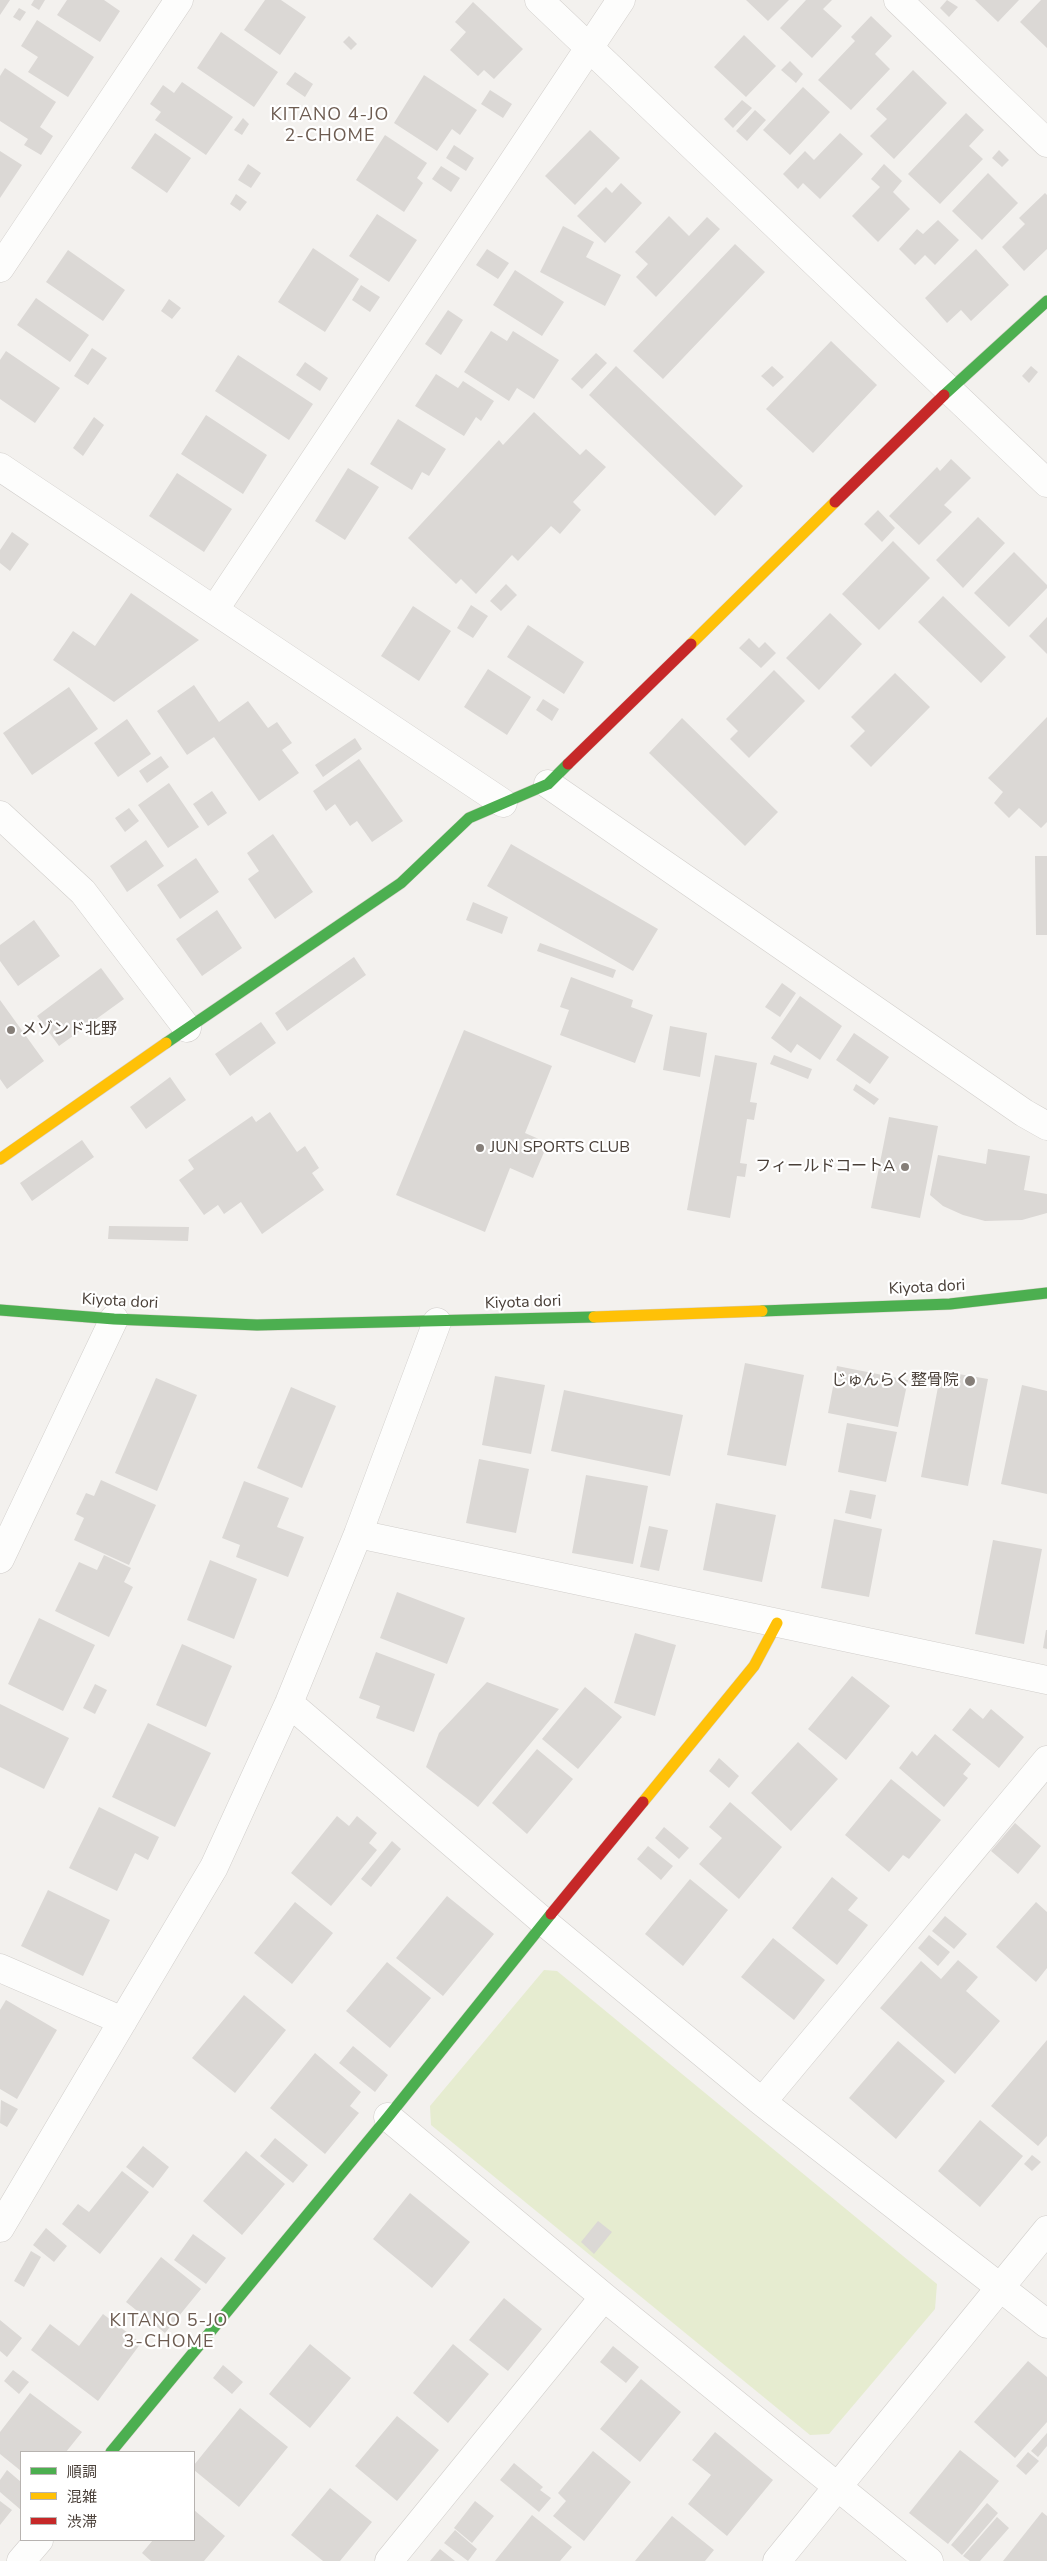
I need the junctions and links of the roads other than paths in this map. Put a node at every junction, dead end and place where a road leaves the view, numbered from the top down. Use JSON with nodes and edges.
{"nodes":[{"id":1,"x":179,"y":0,"type":"edge"},
{"id":2,"x":539,"y":0,"type":"edge"},
{"id":3,"x":621,"y":0,"type":"edge"},
{"id":4,"x":898,"y":0,"type":"edge"},
{"id":5,"x":589,"y":48,"type":"junction"},
{"id":6,"x":1047,"y":143,"type":"edge"},
{"id":7,"x":0,"y":268,"type":"edge"},
{"id":8,"x":1047,"y":302,"type":"edge"},
{"id":9,"x":949,"y":390,"type":"junction"},
{"id":10,"x":0,"y":467,"type":"edge"},
{"id":11,"x":1047,"y":483,"type":"edge"},
{"id":12,"x":215,"y":609,"type":"junction"},
{"id":13,"x":548,"y":784,"type":"junction"},
{"id":14,"x":503,"y":803,"type":"junction"},
{"id":15,"x":0,"y":815,"type":"edge"},
{"id":16,"x":187,"y":1028,"type":"junction"},
{"id":17,"x":1047,"y":1126,"type":"edge"},
{"id":18,"x":0,"y":1159,"type":"edge"},
{"id":19,"x":1047,"y":1293,"type":"edge"},
{"id":20,"x":0,"y":1310,"type":"edge"},
{"id":21,"x":114,"y":1319,"type":"junction"},
{"id":22,"x":438,"y":1322,"type":"junction"},
{"id":23,"x":358,"y":1534,"type":"junction"},
{"id":24,"x":0,"y":1559,"type":"edge"},
{"id":25,"x":777,"y":1623,"type":"junction"},
{"id":26,"x":1047,"y":1680,"type":"edge"},
{"id":27,"x":289,"y":1703,"type":"junction"},
{"id":28,"x":1047,"y":1760,"type":"edge"},
{"id":29,"x":544,"y":1922,"type":"junction"},
{"id":30,"x":0,"y":1968,"type":"edge"},
{"id":31,"x":123,"y":2021,"type":"junction"},
{"id":32,"x":762,"y":2102,"type":"junction"},
{"id":33,"x":388,"y":2117,"type":"junction"},
{"id":34,"x":0,"y":2228,"type":"edge"},
{"id":35,"x":1047,"y":2230,"type":"edge"},
{"id":36,"x":1000,"y":2287,"type":"junction"},
{"id":37,"x":604,"y":2298,"type":"junction"},
{"id":38,"x":1047,"y":2324,"type":"edge"},
{"id":39,"x":112,"y":2451,"type":"edge"},
{"id":40,"x":838,"y":2486,"type":"junction"},
{"id":41,"x":38,"y":2541,"type":"edge"},
{"id":42,"x":21,"y":2561,"type":"edge"},
{"id":43,"x":389,"y":2561,"type":"edge"},
{"id":44,"x":777,"y":2561,"type":"edge"},
{"id":45,"x":929,"y":2561,"type":"edge"}],
"edges":[{"from":1,"to":7,"type":"street"},
{"from":2,"to":5,"type":"street"},
{"from":3,"to":5,"type":"street"},
{"from":4,"to":6,"type":"street"},
{"from":5,"to":9,"type":"street"},
{"from":5,"to":12,"type":"street"},
{"from":8,"to":9,"type":"street"},
{"from":9,"to":11,"type":"street"},
{"from":9,"to":13,"type":"street"},
{"from":10,"to":12,"type":"street"},
{"from":12,"to":14,"type":"street"},
{"from":13,"to":14,"type":"street"},
{"from":13,"to":17,"type":"street"},
{"from":14,"to":16,"type":"street"},
{"from":15,"to":16,"type":"street"},
{"from":16,"to":18,"type":"street"},
{"from":19,"to":22,"type":"street","name":"Kiyota dori"},
{"from":20,"to":21,"type":"street","name":"Kiyota dori"},
{"from":21,"to":22,"type":"street","name":"Kiyota dori"},
{"from":21,"to":24,"type":"street"},
{"from":22,"to":23,"type":"street"},
{"from":23,"to":25,"type":"street"},
{"from":23,"to":27,"type":"street"},
{"from":25,"to":26,"type":"street"},
{"from":25,"to":29,"type":"street"},
{"from":27,"to":29,"type":"street"},
{"from":27,"to":31,"type":"street"},
{"from":28,"to":32,"type":"street"},
{"from":29,"to":32,"type":"street"},
{"from":29,"to":33,"type":"street"},
{"from":30,"to":31,"type":"street"},
{"from":31,"to":34,"type":"street"},
{"from":32,"to":36,"type":"street"},
{"from":33,"to":37,"type":"street"},
{"from":33,"to":39,"type":"street"},
{"from":35,"to":36,"type":"street"},
{"from":36,"to":38,"type":"street"},
{"from":36,"to":40,"type":"street"},
{"from":37,"to":40,"type":"street"},
{"from":37,"to":43,"type":"street"},
{"from":40,"to":44,"type":"street"},
{"from":40,"to":45,"type":"street"},
{"from":41,"to":42,"type":"street"}]}
